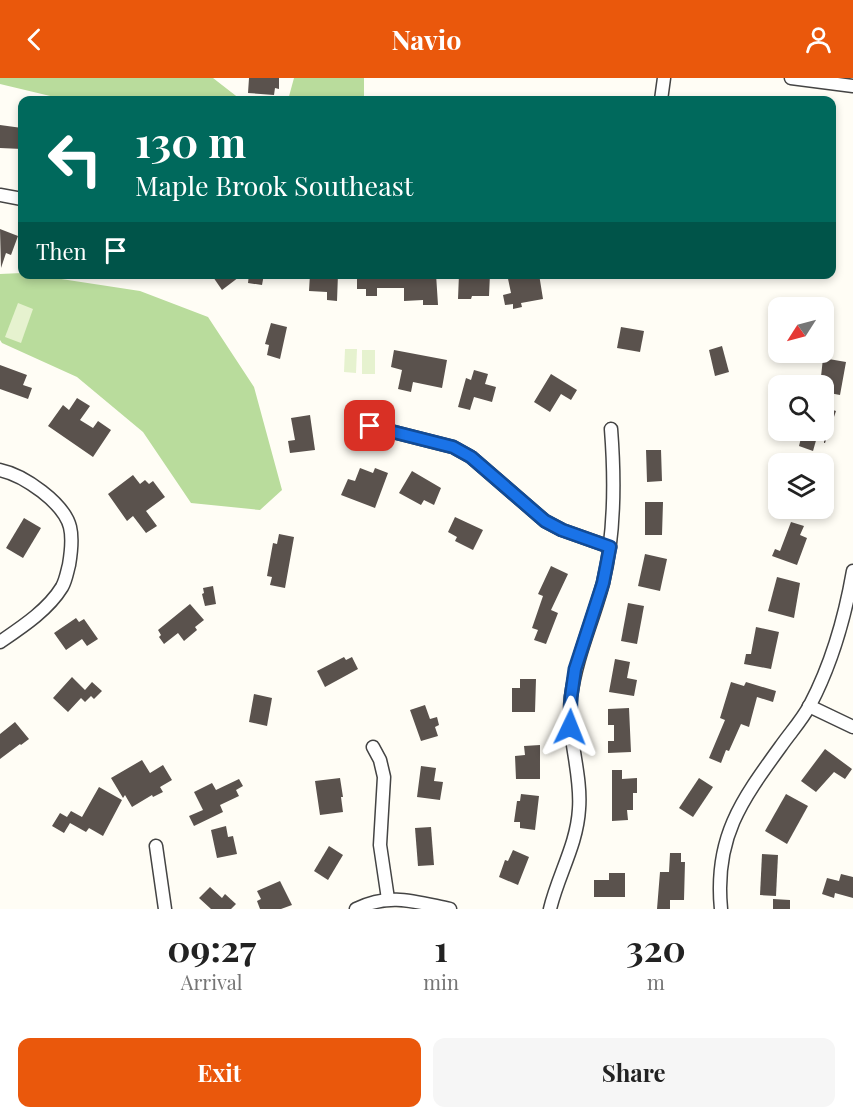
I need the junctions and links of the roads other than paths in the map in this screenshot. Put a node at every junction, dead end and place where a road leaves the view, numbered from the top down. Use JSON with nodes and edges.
{"nodes":[{"id":1,"x":664,"y":78,"type":"edge"},
{"id":2,"x":791,"y":78,"type":"edge"},
{"id":3,"x":853,"y":86,"type":"edge"},
{"id":4,"x":662,"y":96,"type":"edge"},
{"id":5,"x":0,"y":195,"type":"edge"},
{"id":6,"x":18,"y":198,"type":"edge"},
{"id":7,"x":370,"y":426,"type":"dead end"},
{"id":8,"x":611,"y":429,"type":"dead end"},
{"id":9,"x":0,"y":470,"type":"edge"},
{"id":10,"x":610,"y":547,"type":"junction"},
{"id":11,"x":853,"y":571,"type":"edge"},
{"id":12,"x":0,"y":642,"type":"edge"},
{"id":13,"x":809,"y":706,"type":"junction"},
{"id":14,"x":853,"y":727,"type":"edge"},
{"id":15,"x":373,"y":747,"type":"dead end"},
{"id":16,"x":156,"y":846,"type":"dead end"},
{"id":17,"x":388,"y":899,"type":"junction"},
{"id":18,"x":165,"y":909,"type":"edge"},
{"id":19,"x":356,"y":909,"type":"edge"},
{"id":20,"x":450,"y":909,"type":"edge"},
{"id":21,"x":549,"y":909,"type":"edge"},
{"id":22,"x":721,"y":909,"type":"edge"}],
"edges":[{"from":1,"to":4,"type":"street"},
{"from":2,"to":3,"type":"street"},
{"from":5,"to":6,"type":"street"},
{"from":7,"to":10,"type":"street"},
{"from":8,"to":10,"type":"street"},
{"from":9,"to":12,"type":"street"},
{"from":10,"to":21,"type":"street"},
{"from":11,"to":13,"type":"street"},
{"from":13,"to":14,"type":"street"},
{"from":13,"to":22,"type":"street"},
{"from":15,"to":17,"type":"street"},
{"from":16,"to":18,"type":"street"},
{"from":17,"to":19,"type":"street"},
{"from":17,"to":20,"type":"street"}]}
